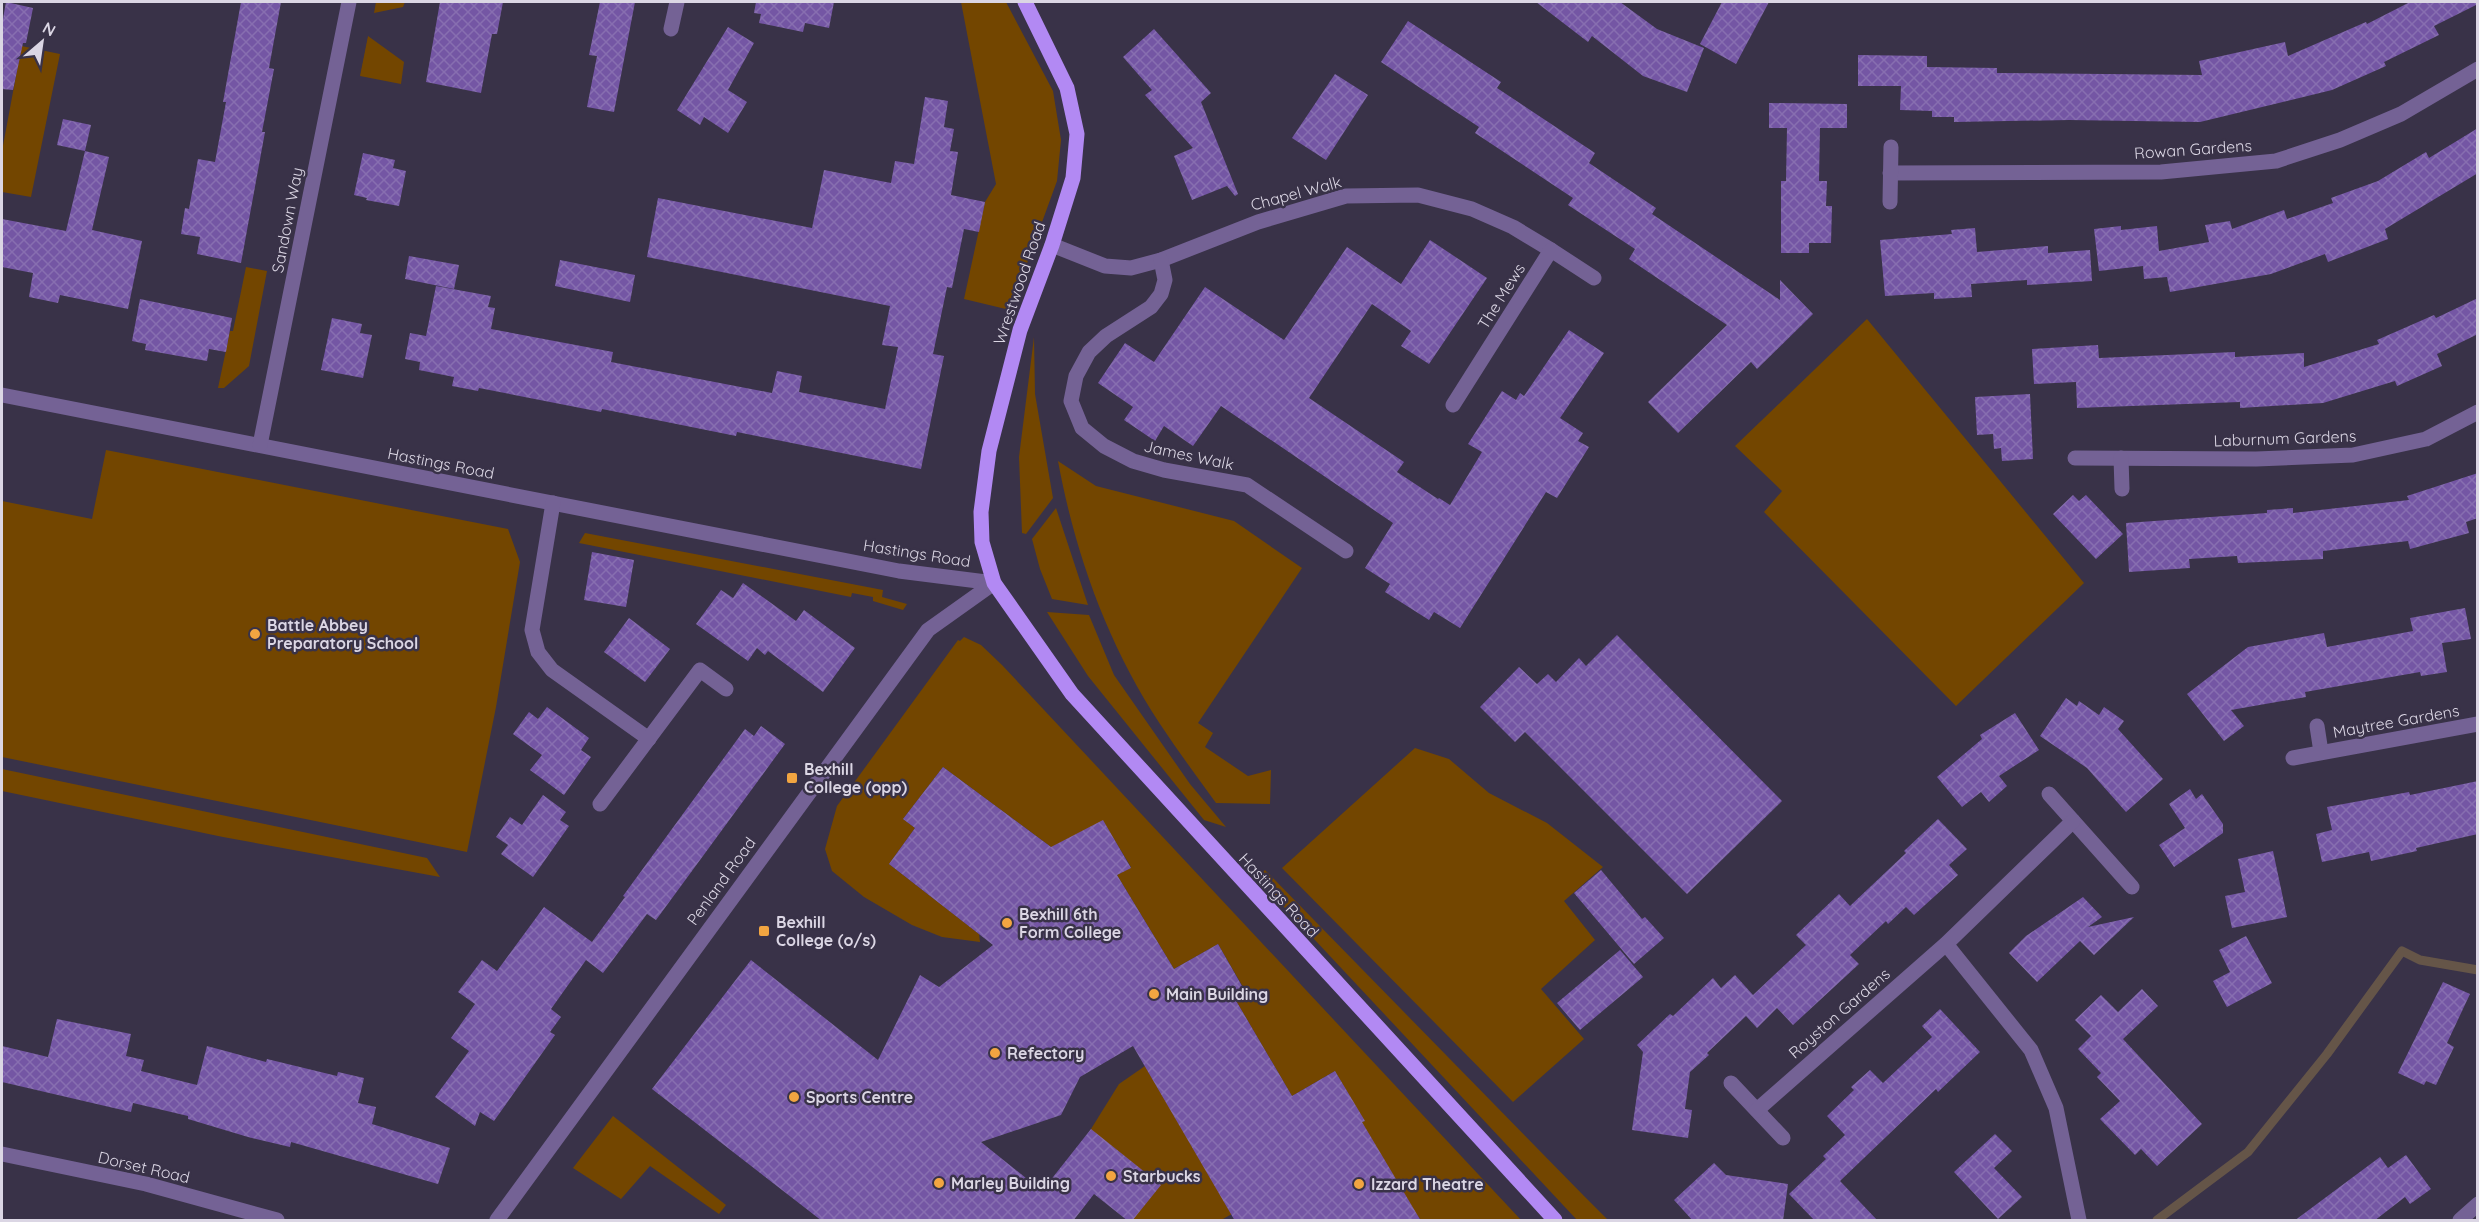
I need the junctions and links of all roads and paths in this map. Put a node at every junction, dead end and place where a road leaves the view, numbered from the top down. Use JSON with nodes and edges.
{"nodes":[{"id":1,"x":350,"y":2,"type":"edge"},
{"id":2,"x":678,"y":2,"type":"edge"},
{"id":3,"x":1025,"y":2,"type":"edge"},
{"id":4,"x":671,"y":29,"type":"dead end"},
{"id":5,"x":2478,"y":69,"type":"edge"},
{"id":6,"x":1891,"y":147,"type":"dead end"},
{"id":7,"x":1890,"y":173,"type":"junction"},
{"id":8,"x":1890,"y":202,"type":"dead end"},
{"id":9,"x":1052,"y":245,"type":"junction"},
{"id":10,"x":1551,"y":250,"type":"junction"},
{"id":11,"x":1161,"y":260,"type":"junction"},
{"id":12,"x":1594,"y":278,"type":"dead end"},
{"id":13,"x":2,"y":395,"type":"edge"},
{"id":14,"x":1453,"y":405,"type":"dead end"},
{"id":15,"x":2478,"y":412,"type":"edge"},
{"id":16,"x":260,"y":446,"type":"junction"},
{"id":17,"x":2075,"y":458,"type":"dead end"},
{"id":18,"x":2121,"y":458,"type":"junction"},
{"id":19,"x":2122,"y":489,"type":"dead end"},
{"id":20,"x":553,"y":503,"type":"junction"},
{"id":21,"x":1346,"y":551,"type":"dead end"},
{"id":22,"x":994,"y":583,"type":"junction"},
{"id":23,"x":726,"y":689,"type":"dead end"},
{"id":24,"x":2478,"y":724,"type":"edge"},
{"id":25,"x":2317,"y":726,"type":"dead end"},
{"id":26,"x":649,"y":739,"type":"junction"},
{"id":27,"x":2321,"y":752,"type":"junction"},
{"id":28,"x":2293,"y":758,"type":"dead end"},
{"id":29,"x":2049,"y":794,"type":"dead end"},
{"id":30,"x":600,"y":804,"type":"dead end"},
{"id":31,"x":2073,"y":821,"type":"junction"},
{"id":32,"x":2132,"y":887,"type":"dead end"},
{"id":33,"x":1946,"y":944,"type":"junction"},
{"id":34,"x":1731,"y":1083,"type":"dead end"},
{"id":35,"x":1757,"y":1110,"type":"junction"},
{"id":36,"x":1783,"y":1138,"type":"dead end"},
{"id":37,"x":2,"y":1154,"type":"edge"},
{"id":38,"x":2478,"y":1204,"type":"edge"},
{"id":39,"x":277,"y":1221,"type":"edge"},
{"id":40,"x":497,"y":1221,"type":"edge"},
{"id":41,"x":1555,"y":1221,"type":"edge"},
{"id":42,"x":2079,"y":1221,"type":"edge"},
{"id":43,"x":2460,"y":1221,"type":"edge"}],
"edges":[{"from":1,"to":16,"type":"street","name":"Sandown Way"},
{"from":2,"to":4,"type":"street"},
{"from":3,"to":9,"type":"main road","name":"Wrestwood Road"},
{"from":5,"to":7,"type":"street","name":"Rowan Gardens"},
{"from":6,"to":7,"type":"street"},
{"from":7,"to":8,"type":"street"},
{"from":9,"to":11,"type":"street","name":"Chapel Walk"},
{"from":9,"to":22,"type":"main road","name":"Wrestwood Road"},
{"from":10,"to":11,"type":"street","name":"Chapel Walk"},
{"from":10,"to":12,"type":"street"},
{"from":10,"to":14,"type":"street","name":"The Mews"},
{"from":11,"to":21,"type":"street","name":"James Walk"},
{"from":13,"to":16,"type":"street","name":"Hastings Road"},
{"from":15,"to":18,"type":"street","name":"Laburnum Gardens"},
{"from":16,"to":20,"type":"street","name":"Hastings Road"},
{"from":17,"to":18,"type":"street","name":"Laburnum Gardens"},
{"from":18,"to":19,"type":"street"},
{"from":20,"to":22,"type":"street","name":"Hastings Road"},
{"from":20,"to":26,"type":"street"},
{"from":22,"to":40,"type":"street","name":"Penland Road"},
{"from":22,"to":41,"type":"main road","name":"Hastings Road"},
{"from":23,"to":26,"type":"street"},
{"from":24,"to":27,"type":"street","name":"Maytree Gardens"},
{"from":25,"to":27,"type":"street","name":"Maytree Gardens"},
{"from":26,"to":30,"type":"street"},
{"from":27,"to":28,"type":"street","name":"Maytree Gardens"},
{"from":29,"to":31,"type":"street"},
{"from":31,"to":32,"type":"street"},
{"from":31,"to":33,"type":"street","name":"Royston Gardens"},
{"from":33,"to":35,"type":"street","name":"Royston Gardens"},
{"from":33,"to":42,"type":"street"},
{"from":34,"to":35,"type":"street"},
{"from":35,"to":36,"type":"street"},
{"from":37,"to":39,"type":"street","name":"Dorset Road"},
{"from":38,"to":43,"type":"street"}]}
